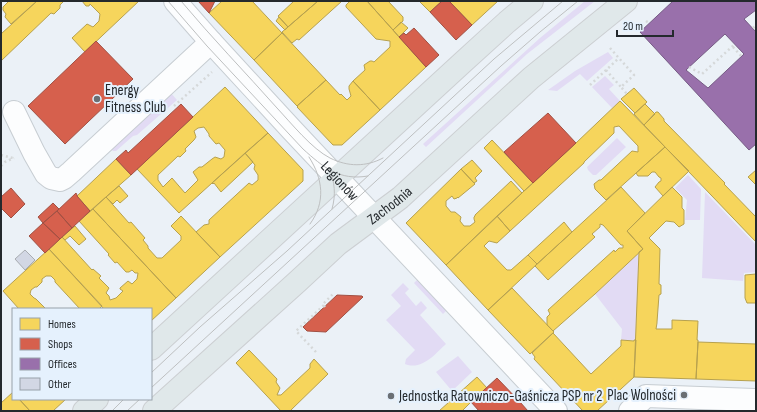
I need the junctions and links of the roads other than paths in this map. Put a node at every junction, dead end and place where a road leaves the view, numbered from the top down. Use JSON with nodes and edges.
{"nodes":[{"id":1,"x":175,"y":1,"type":"edge"},
{"id":2,"x":532,"y":1,"type":"edge"},
{"id":3,"x":626,"y":1,"type":"edge"},
{"id":4,"x":211,"y":42,"type":"junction"},
{"id":5,"x":14,"y":112,"type":"dead end"},
{"id":6,"x":337,"y":178,"type":"junction"},
{"id":7,"x":374,"y":217,"type":"junction"},
{"id":8,"x":152,"y":348,"type":"edge"},
{"id":9,"x":96,"y":400,"type":"edge"},
{"id":10,"x":756,"y":403,"type":"edge"},
{"id":11,"x":84,"y":411,"type":"edge"},
{"id":12,"x":154,"y":411,"type":"edge"},
{"id":13,"x":556,"y":411,"type":"edge"},
{"id":14,"x":630,"y":411,"type":"edge"}],
"edges":[{"from":1,"to":4,"type":"street","name":"Legionów"},
{"from":2,"to":6,"type":"main road"},
{"from":3,"to":7,"type":"main road","name":"Zachodnia"},
{"from":4,"to":5,"type":"street"},
{"from":4,"to":6,"type":"street","name":"Legionów"},
{"from":6,"to":7,"type":"street","name":"Legionów"},
{"from":6,"to":8,"type":"main road"},
{"from":7,"to":12,"type":"main road","name":"Zachodnia"},
{"from":7,"to":13,"type":"street","name":"Legionów"},
{"from":9,"to":11,"type":"main road"},
{"from":10,"to":14,"type":"street"}]}
